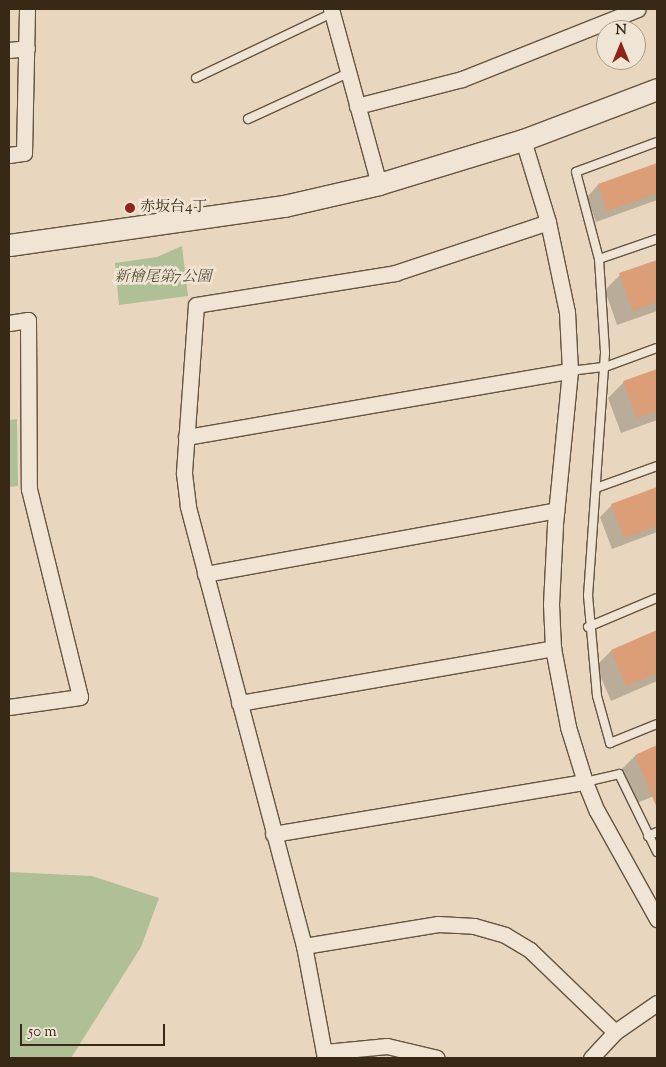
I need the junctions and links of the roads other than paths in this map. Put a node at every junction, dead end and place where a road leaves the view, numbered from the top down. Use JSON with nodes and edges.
{"nodes":[{"id":1,"x":27,"y":9,"type":"edge"},
{"id":2,"x":638,"y":9,"type":"edge"},
{"id":3,"x":332,"y":11,"type":"edge"},
{"id":4,"x":27,"y":48,"type":"junction"},
{"id":5,"x":9,"y":50,"type":"edge"},
{"id":6,"x":348,"y":73,"type":"junction"},
{"id":7,"x":196,"y":78,"type":"dead end"},
{"id":8,"x":657,"y":89,"type":"edge"},
{"id":9,"x":357,"y":106,"type":"junction"},
{"id":10,"x":248,"y":119,"type":"dead end"},
{"id":11,"x":523,"y":140,"type":"junction"},
{"id":12,"x":657,"y":142,"type":"edge"},
{"id":13,"x":9,"y":155,"type":"edge"},
{"id":14,"x":378,"y":184,"type":"junction"},
{"id":15,"x":548,"y":222,"type":"junction"},
{"id":16,"x":657,"y":238,"type":"edge"},
{"id":17,"x":9,"y":245,"type":"edge"},
{"id":18,"x":598,"y":259,"type":"junction"},
{"id":19,"x":9,"y":323,"type":"edge"},
{"id":20,"x":657,"y":348,"type":"edge"},
{"id":21,"x":605,"y":367,"type":"junction"},
{"id":22,"x":570,"y":371,"type":"junction"},
{"id":23,"x":186,"y":438,"type":"junction"},
{"id":24,"x":657,"y":466,"type":"edge"},
{"id":25,"x":596,"y":488,"type":"junction"},
{"id":26,"x":556,"y":510,"type":"junction"},
{"id":27,"x":205,"y":574,"type":"junction"},
{"id":28,"x":657,"y":598,"type":"edge"},
{"id":29,"x":588,"y":627,"type":"junction"},
{"id":30,"x":553,"y":648,"type":"junction"},
{"id":31,"x":239,"y":703,"type":"junction"},
{"id":32,"x":9,"y":707,"type":"edge"},
{"id":33,"x":657,"y":724,"type":"edge"},
{"id":34,"x":586,"y":782,"type":"junction"},
{"id":35,"x":657,"y":832,"type":"edge"},
{"id":36,"x":273,"y":834,"type":"junction"},
{"id":37,"x":648,"y":836,"type":"junction"},
{"id":38,"x":657,"y":852,"type":"edge"},
{"id":39,"x":657,"y":919,"type":"edge"},
{"id":40,"x":304,"y":946,"type":"junction"},
{"id":41,"x":657,"y":1003,"type":"edge"},
{"id":42,"x":615,"y":1032,"type":"junction"},
{"id":43,"x":325,"y":1055,"type":"edge"},
{"id":44,"x":437,"y":1058,"type":"edge"},
{"id":45,"x":591,"y":1058,"type":"edge"}],
"edges":[{"from":1,"to":4,"type":"street"},
{"from":2,"to":9,"type":"street"},
{"from":3,"to":6,"type":"street"},
{"from":3,"to":7,"type":"lane"},
{"from":4,"to":5,"type":"street"},
{"from":4,"to":13,"type":"street"},
{"from":6,"to":9,"type":"street"},
{"from":6,"to":10,"type":"lane"},
{"from":8,"to":11,"type":"street"},
{"from":9,"to":14,"type":"street"},
{"from":11,"to":14,"type":"street"},
{"from":11,"to":15,"type":"street"},
{"from":12,"to":18,"type":"lane"},
{"from":14,"to":17,"type":"street"},
{"from":15,"to":22,"type":"street"},
{"from":15,"to":23,"type":"street"},
{"from":16,"to":18,"type":"lane"},
{"from":18,"to":21,"type":"lane"},
{"from":19,"to":32,"type":"street"},
{"from":20,"to":21,"type":"lane"},
{"from":21,"to":22,"type":"lane"},
{"from":21,"to":25,"type":"lane"},
{"from":22,"to":23,"type":"street"},
{"from":22,"to":26,"type":"street"},
{"from":23,"to":27,"type":"street"},
{"from":24,"to":25,"type":"lane"},
{"from":25,"to":29,"type":"lane"},
{"from":26,"to":27,"type":"street"},
{"from":26,"to":30,"type":"street"},
{"from":27,"to":31,"type":"street"},
{"from":28,"to":29,"type":"lane"},
{"from":29,"to":33,"type":"lane"},
{"from":30,"to":31,"type":"street"},
{"from":30,"to":34,"type":"street"},
{"from":31,"to":36,"type":"street"},
{"from":34,"to":36,"type":"street"},
{"from":34,"to":37,"type":"lane"},
{"from":34,"to":39,"type":"street"},
{"from":35,"to":37,"type":"lane"},
{"from":36,"to":40,"type":"street"},
{"from":37,"to":38,"type":"lane"},
{"from":40,"to":42,"type":"street"},
{"from":40,"to":43,"type":"street"},
{"from":41,"to":42,"type":"street"},
{"from":42,"to":45,"type":"street"},
{"from":43,"to":44,"type":"street"}]}
